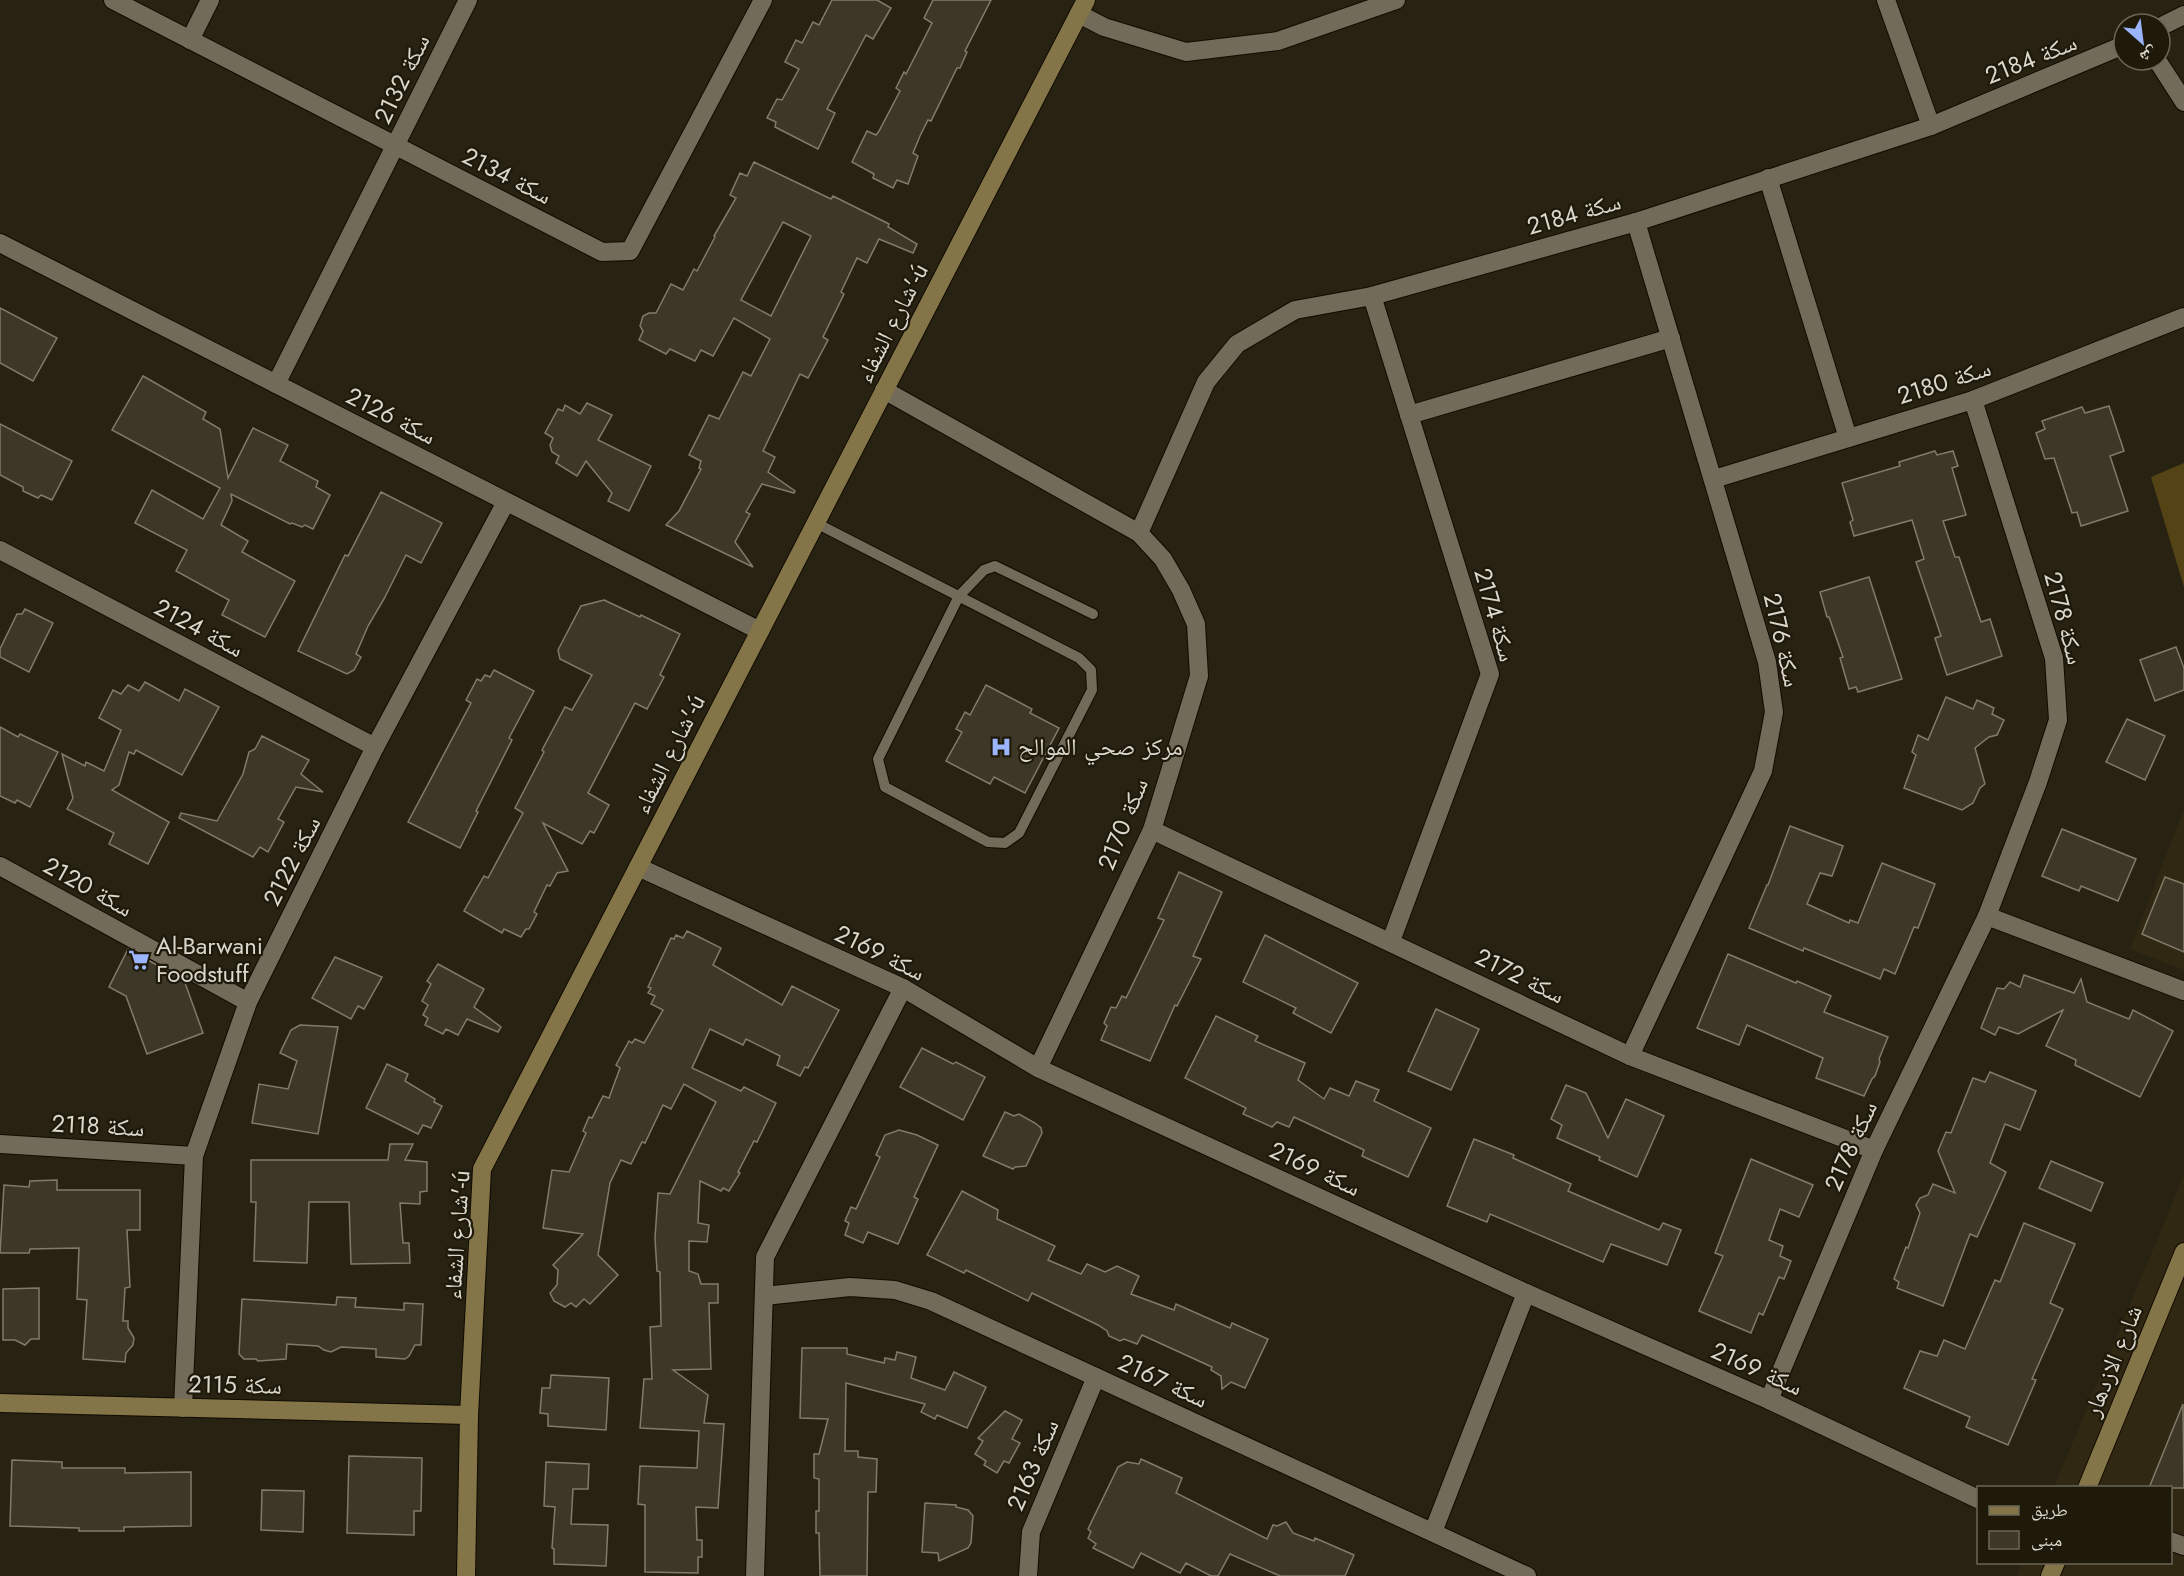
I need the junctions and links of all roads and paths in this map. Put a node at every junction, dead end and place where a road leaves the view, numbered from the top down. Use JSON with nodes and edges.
{"nodes":[{"id":1,"x":113,"y":0,"type":"edge"},
{"id":2,"x":210,"y":0,"type":"edge"},
{"id":3,"x":468,"y":0,"type":"edge"},
{"id":4,"x":763,"y":0,"type":"edge"},
{"id":5,"x":1396,"y":0,"type":"edge"},
{"id":6,"x":1886,"y":0,"type":"edge"},
{"id":7,"x":1082,"y":7,"type":"edge"},
{"id":8,"x":190,"y":40,"type":"junction"},
{"id":9,"x":2112,"y":50,"type":"edge"},
{"id":10,"x":2165,"y":72,"type":"edge"},
{"id":11,"x":2184,"y":102,"type":"edge"},
{"id":12,"x":1931,"y":126,"type":"junction"},
{"id":13,"x":396,"y":146,"type":"junction"},
{"id":14,"x":1768,"y":178,"type":"junction"},
{"id":15,"x":1636,"y":222,"type":"junction"},
{"id":16,"x":0,"y":243,"type":"edge"},
{"id":17,"x":1372,"y":296,"type":"junction"},
{"id":18,"x":2184,"y":317,"type":"edge"},
{"id":19,"x":1671,"y":338,"type":"junction"},
{"id":20,"x":276,"y":384,"type":"junction"},
{"id":21,"x":884,"y":390,"type":"junction"},
{"id":22,"x":1973,"y":400,"type":"junction"},
{"id":23,"x":1409,"y":415,"type":"junction"},
{"id":24,"x":1848,"y":438,"type":"junction"},
{"id":25,"x":1714,"y":479,"type":"junction"},
{"id":26,"x":506,"y":502,"type":"junction"},
{"id":27,"x":816,"y":523,"type":"junction"},
{"id":28,"x":1139,"y":533,"type":"junction"},
{"id":29,"x":0,"y":550,"type":"edge"},
{"id":30,"x":959,"y":596,"type":"junction"},
{"id":31,"x":1093,"y":614,"type":"dead end"},
{"id":32,"x":760,"y":631,"type":"junction"},
{"id":33,"x":375,"y":747,"type":"junction"},
{"id":34,"x":1152,"y":830,"type":"junction"},
{"id":35,"x":0,"y":866,"type":"edge"},
{"id":36,"x":638,"y":867,"type":"junction"},
{"id":37,"x":1987,"y":916,"type":"junction"},
{"id":38,"x":1391,"y":941,"type":"junction"},
{"id":39,"x":903,"y":988,"type":"junction"},
{"id":40,"x":2184,"y":991,"type":"edge"},
{"id":41,"x":248,"y":1002,"type":"junction"},
{"id":42,"x":1630,"y":1056,"type":"junction"},
{"id":43,"x":1038,"y":1068,"type":"junction"},
{"id":44,"x":0,"y":1144,"type":"edge"},
{"id":45,"x":1874,"y":1150,"type":"junction"},
{"id":46,"x":194,"y":1156,"type":"junction"},
{"id":47,"x":2184,"y":1252,"type":"edge"},
{"id":48,"x":2178,"y":1284,"type":"edge"},
{"id":49,"x":1526,"y":1293,"type":"junction"},
{"id":50,"x":764,"y":1296,"type":"junction"},
{"id":51,"x":1096,"y":1377,"type":"junction"},
{"id":52,"x":1769,"y":1400,"type":"junction"},
{"id":53,"x":0,"y":1403,"type":"edge"},
{"id":54,"x":183,"y":1408,"type":"junction"},
{"id":55,"x":469,"y":1415,"type":"junction"},
{"id":56,"x":2087,"y":1486,"type":"edge"},
{"id":57,"x":1977,"y":1499,"type":"edge"},
{"id":58,"x":1432,"y":1532,"type":"junction"},
{"id":59,"x":466,"y":1576,"type":"edge"},
{"id":60,"x":755,"y":1576,"type":"edge"},
{"id":61,"x":1028,"y":1576,"type":"edge"},
{"id":62,"x":1527,"y":1576,"type":"edge"}],
"edges":[{"from":1,"to":8,"type":"street","name":"سكة 2134"},
{"from":2,"to":8,"type":"street"},
{"from":3,"to":13,"type":"street","name":"سكة 2132"},
{"from":4,"to":13,"type":"street","name":"سكة 2134"},
{"from":5,"to":7,"type":"street"},
{"from":6,"to":12,"type":"street"},
{"from":7,"to":21,"type":"street","name":"شارع الشفاء'-ú"},
{"from":8,"to":13,"type":"street","name":"سكة 2134"},
{"from":9,"to":12,"type":"street","name":"سكة 2184"},
{"from":10,"to":11,"type":"street"},
{"from":12,"to":14,"type":"street","name":"سكة 2184"},
{"from":13,"to":20,"type":"street","name":"سكة 2132"},
{"from":14,"to":15,"type":"street","name":"سكة 2184"},
{"from":14,"to":24,"type":"street"},
{"from":15,"to":17,"type":"street","name":"سكة 2184"},
{"from":15,"to":19,"type":"street","name":"سكة 2176"},
{"from":16,"to":20,"type":"street","name":"سكة 2126"},
{"from":17,"to":23,"type":"street","name":"سكة 2174"},
{"from":17,"to":28,"type":"street","name":"سكة 2184"},
{"from":18,"to":22,"type":"street","name":"سكة 2180"},
{"from":19,"to":23,"type":"street"},
{"from":19,"to":25,"type":"street","name":"سكة 2176"},
{"from":20,"to":26,"type":"street","name":"سكة 2126"},
{"from":21,"to":27,"type":"street","name":"شارع الشفاء'-ú"},
{"from":21,"to":28,"type":"street","name":"سكة 2170"},
{"from":22,"to":24,"type":"street","name":"سكة 2180"},
{"from":22,"to":37,"type":"street","name":"سكة 2178"},
{"from":23,"to":38,"type":"street","name":"سكة 2174"},
{"from":24,"to":25,"type":"street","name":"سكة 2180"},
{"from":25,"to":42,"type":"street","name":"سكة 2176"},
{"from":26,"to":32,"type":"street","name":"سكة 2126"},
{"from":26,"to":33,"type":"street","name":"سكة 2122"},
{"from":27,"to":30,"type":"lane"},
{"from":27,"to":32,"type":"street","name":"شارع الشفاء'-ú"},
{"from":28,"to":34,"type":"street","name":"سكة 2170"},
{"from":29,"to":33,"type":"street","name":"سكة 2124"},
{"from":30,"to":30,"type":"lane"},
{"from":30,"to":31,"type":"lane"},
{"from":32,"to":36,"type":"street","name":"شارع الشفاء'-ú"},
{"from":33,"to":41,"type":"street","name":"سكة 2122"},
{"from":34,"to":38,"type":"street","name":"سكة 2172"},
{"from":34,"to":43,"type":"street","name":"سكة 2170"},
{"from":35,"to":41,"type":"street","name":"سكة 2120"},
{"from":36,"to":39,"type":"street","name":"سكة 2169"},
{"from":36,"to":55,"type":"street","name":"شارع الشفاء'-ú"},
{"from":37,"to":40,"type":"street"},
{"from":37,"to":45,"type":"street","name":"سكة 2178"},
{"from":38,"to":42,"type":"street","name":"سكة 2172"},
{"from":39,"to":43,"type":"street","name":"سكة 2169"},
{"from":39,"to":50,"type":"street"},
{"from":41,"to":46,"type":"street","name":"سكة 2122"},
{"from":42,"to":45,"type":"street","name":"سكة 2172"},
{"from":43,"to":49,"type":"street","name":"سكة 2169"},
{"from":44,"to":46,"type":"street","name":"سكة 2118"},
{"from":45,"to":52,"type":"street","name":"سكة 2178"},
{"from":46,"to":54,"type":"street","name":"سكة 2122"},
{"from":47,"to":48,"type":"street","name":"شارع الازدهار"},
{"from":48,"to":56,"type":"street","name":"شارع الازدهار"},
{"from":49,"to":52,"type":"street","name":"سكة 2169"},
{"from":49,"to":58,"type":"street"},
{"from":50,"to":51,"type":"street","name":"سكة 2167"},
{"from":50,"to":60,"type":"street"},
{"from":51,"to":58,"type":"street","name":"سكة 2167"},
{"from":51,"to":61,"type":"street","name":"سكة 2163"},
{"from":52,"to":57,"type":"street","name":"سكة 2169"},
{"from":53,"to":54,"type":"street","name":"سكة 2115"},
{"from":54,"to":55,"type":"street","name":"سكة 2115"},
{"from":55,"to":59,"type":"street","name":"شارع الشفاء'-ú"},
{"from":58,"to":62,"type":"street","name":"سكة 2167"}]}
